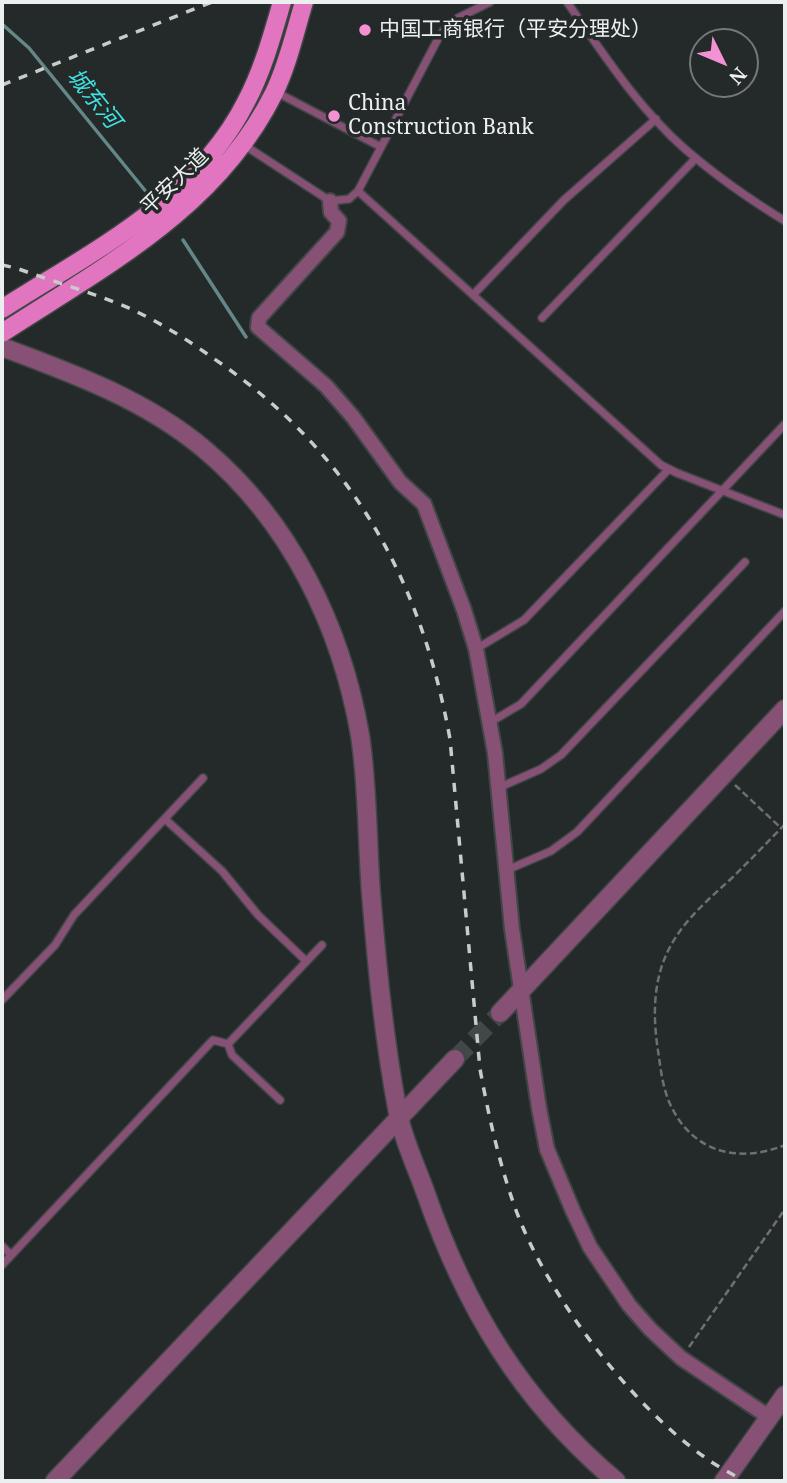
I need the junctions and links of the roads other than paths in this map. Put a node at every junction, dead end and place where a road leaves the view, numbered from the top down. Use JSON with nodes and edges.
{"nodes":[{"id":1,"x":282,"y":2,"type":"edge"},
{"id":2,"x":304,"y":2,"type":"edge"},
{"id":3,"x":491,"y":2,"type":"edge"},
{"id":4,"x":567,"y":2,"type":"edge"},
{"id":5,"x":275,"y":92,"type":"junction"},
{"id":6,"x":656,"y":119,"type":"junction"},
{"id":7,"x":243,"y":145,"type":"junction"},
{"id":8,"x":381,"y":147,"type":"junction"},
{"id":9,"x":696,"y":158,"type":"junction"},
{"id":10,"x":358,"y":191,"type":"junction"},
{"id":11,"x":330,"y":201,"type":"junction"},
{"id":12,"x":785,"y":220,"type":"edge"},
{"id":13,"x":473,"y":295,"type":"junction"},
{"id":14,"x":2,"y":309,"type":"edge"},
{"id":15,"x":542,"y":318,"type":"dead end"},
{"id":16,"x":2,"y":332,"type":"edge"},
{"id":17,"x":2,"y":347,"type":"edge"},
{"id":18,"x":785,"y":424,"type":"edge"},
{"id":19,"x":668,"y":470,"type":"junction"},
{"id":20,"x":722,"y":491,"type":"junction"},
{"id":21,"x":785,"y":516,"type":"edge"},
{"id":22,"x":746,"y":562,"type":"dead end"},
{"id":23,"x":785,"y":611,"type":"edge"},
{"id":24,"x":476,"y":649,"type":"junction"},
{"id":25,"x":785,"y":709,"type":"edge"},
{"id":26,"x":489,"y":723,"type":"junction"},
{"id":27,"x":203,"y":778,"type":"dead end"},
{"id":28,"x":498,"y":788,"type":"junction"},
{"id":29,"x":165,"y":819,"type":"junction"},
{"id":30,"x":507,"y":870,"type":"junction"},
{"id":31,"x":322,"y":945,"type":"dead end"},
{"id":32,"x":306,"y":961,"type":"junction"},
{"id":33,"x":521,"y":990,"type":"junction"},
{"id":34,"x":2,"y":1000,"type":"edge"},
{"id":35,"x":500,"y":1013,"type":"tunnel mouth"},
{"id":36,"x":228,"y":1044,"type":"junction"},
{"id":37,"x":455,"y":1059,"type":"tunnel mouth"},
{"id":38,"x":280,"y":1100,"type":"dead end"},
{"id":39,"x":399,"y":1118,"type":"junction"},
{"id":40,"x":2,"y":1246,"type":"edge"},
{"id":41,"x":11,"y":1255,"type":"junction"},
{"id":42,"x":2,"y":1265,"type":"edge"},
{"id":43,"x":785,"y":1395,"type":"edge"},
{"id":44,"x":769,"y":1417,"type":"junction"},
{"id":45,"x":55,"y":1481,"type":"edge"},
{"id":46,"x":616,"y":1481,"type":"edge"},
{"id":47,"x":724,"y":1481,"type":"edge"}],
"edges":[{"from":1,"to":14,"type":"main road","name":"平安大道"},
{"from":2,"to":5,"type":"main road","name":"平安大道"},
{"from":3,"to":8,"type":"lane"},
{"from":4,"to":6,"type":"lane"},
{"from":5,"to":7,"type":"main road","name":"平安大道"},
{"from":5,"to":8,"type":"lane"},
{"from":6,"to":9,"type":"lane"},
{"from":6,"to":13,"type":"lane"},
{"from":7,"to":11,"type":"lane"},
{"from":7,"to":16,"type":"main road","name":"平安大道"},
{"from":8,"to":10,"type":"lane"},
{"from":9,"to":12,"type":"lane"},
{"from":9,"to":15,"type":"lane"},
{"from":10,"to":11,"type":"lane"},
{"from":10,"to":13,"type":"lane"},
{"from":11,"to":24,"type":"street"},
{"from":13,"to":19,"type":"lane"},
{"from":17,"to":39,"type":"street"},
{"from":18,"to":20,"type":"lane"},
{"from":19,"to":20,"type":"lane"},
{"from":19,"to":24,"type":"lane"},
{"from":20,"to":21,"type":"lane"},
{"from":20,"to":26,"type":"lane"},
{"from":22,"to":28,"type":"lane"},
{"from":23,"to":30,"type":"lane"},
{"from":24,"to":26,"type":"street"},
{"from":25,"to":33,"type":"street"},
{"from":26,"to":28,"type":"street"},
{"from":27,"to":29,"type":"lane"},
{"from":28,"to":30,"type":"street"},
{"from":29,"to":32,"type":"lane"},
{"from":29,"to":34,"type":"lane"},
{"from":30,"to":33,"type":"street"},
{"from":31,"to":32,"type":"lane"},
{"from":32,"to":36,"type":"lane"},
{"from":33,"to":35,"type":"street"},
{"from":33,"to":44,"type":"street"},
{"from":36,"to":38,"type":"lane"},
{"from":36,"to":41,"type":"lane"},
{"from":37,"to":39,"type":"street"},
{"from":39,"to":45,"type":"street"},
{"from":39,"to":46,"type":"street"},
{"from":40,"to":41,"type":"lane"},
{"from":41,"to":42,"type":"lane"},
{"from":43,"to":44,"type":"street"},
{"from":44,"to":47,"type":"street"}]}
